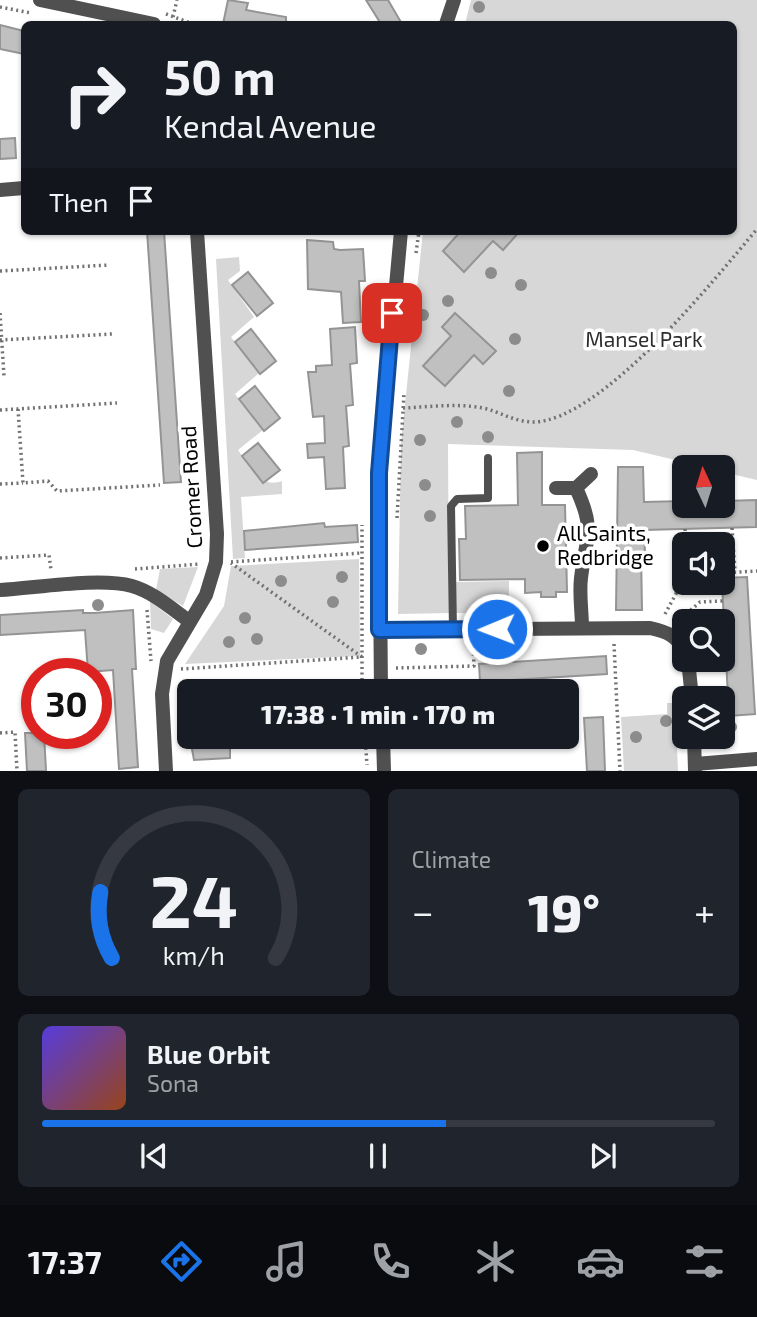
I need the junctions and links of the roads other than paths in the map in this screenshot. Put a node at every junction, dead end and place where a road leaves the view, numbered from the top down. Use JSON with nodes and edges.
{"nodes":[{"id":1,"x":40,"y":0,"type":"edge"},
{"id":2,"x":453,"y":0,"type":"edge"},
{"id":3,"x":87,"y":5,"type":"edge"},
{"id":4,"x":143,"y":21,"type":"edge"},
{"id":5,"x":447,"y":21,"type":"edge"},
{"id":6,"x":21,"y":188,"type":"edge"},
{"id":7,"x":0,"y":190,"type":"edge"},
{"id":8,"x":197,"y":235,"type":"edge"},
{"id":9,"x":401,"y":235,"type":"edge"},
{"id":10,"x":488,"y":458,"type":"dead end"},
{"id":11,"x":591,"y":474,"type":"dead end"},
{"id":12,"x":556,"y":488,"type":"dead end"},
{"id":13,"x":576,"y":488,"type":"junction"},
{"id":14,"x":0,"y":590,"type":"edge"},
{"id":15,"x":189,"y":621,"type":"junction"},
{"id":16,"x":582,"y":628,"type":"junction"},
{"id":17,"x":379,"y":630,"type":"junction"},
{"id":18,"x":453,"y":630,"type":"junction"},
{"id":19,"x":672,"y":636,"type":"edge"},
{"id":20,"x":381,"y":679,"type":"edge"},
{"id":21,"x":383,"y":749,"type":"edge"},
{"id":22,"x":694,"y":749,"type":"edge"},
{"id":23,"x":757,"y":759,"type":"edge"},
{"id":24,"x":695,"y":767,"type":"edge"},
{"id":25,"x":166,"y":771,"type":"edge"},
{"id":26,"x":384,"y":771,"type":"edge"}],
"edges":[{"from":1,"to":3,"type":"street"},
{"from":2,"to":5,"type":"street"},
{"from":3,"to":4,"type":"street"},
{"from":6,"to":7,"type":"street"},
{"from":8,"to":15,"type":"street","name":"Cromer Road"},
{"from":9,"to":17,"type":"street"},
{"from":10,"to":18,"type":"lane"},
{"from":11,"to":13,"type":"street"},
{"from":12,"to":13,"type":"street"},
{"from":13,"to":16,"type":"street"},
{"from":14,"to":15,"type":"street"},
{"from":15,"to":25,"type":"street","name":"Cromer Road"},
{"from":16,"to":18,"type":"street"},
{"from":16,"to":19,"type":"street"},
{"from":17,"to":18,"type":"street"},
{"from":17,"to":20,"type":"street"},
{"from":21,"to":26,"type":"street"},
{"from":22,"to":24,"type":"street"},
{"from":23,"to":24,"type":"street"}]}
